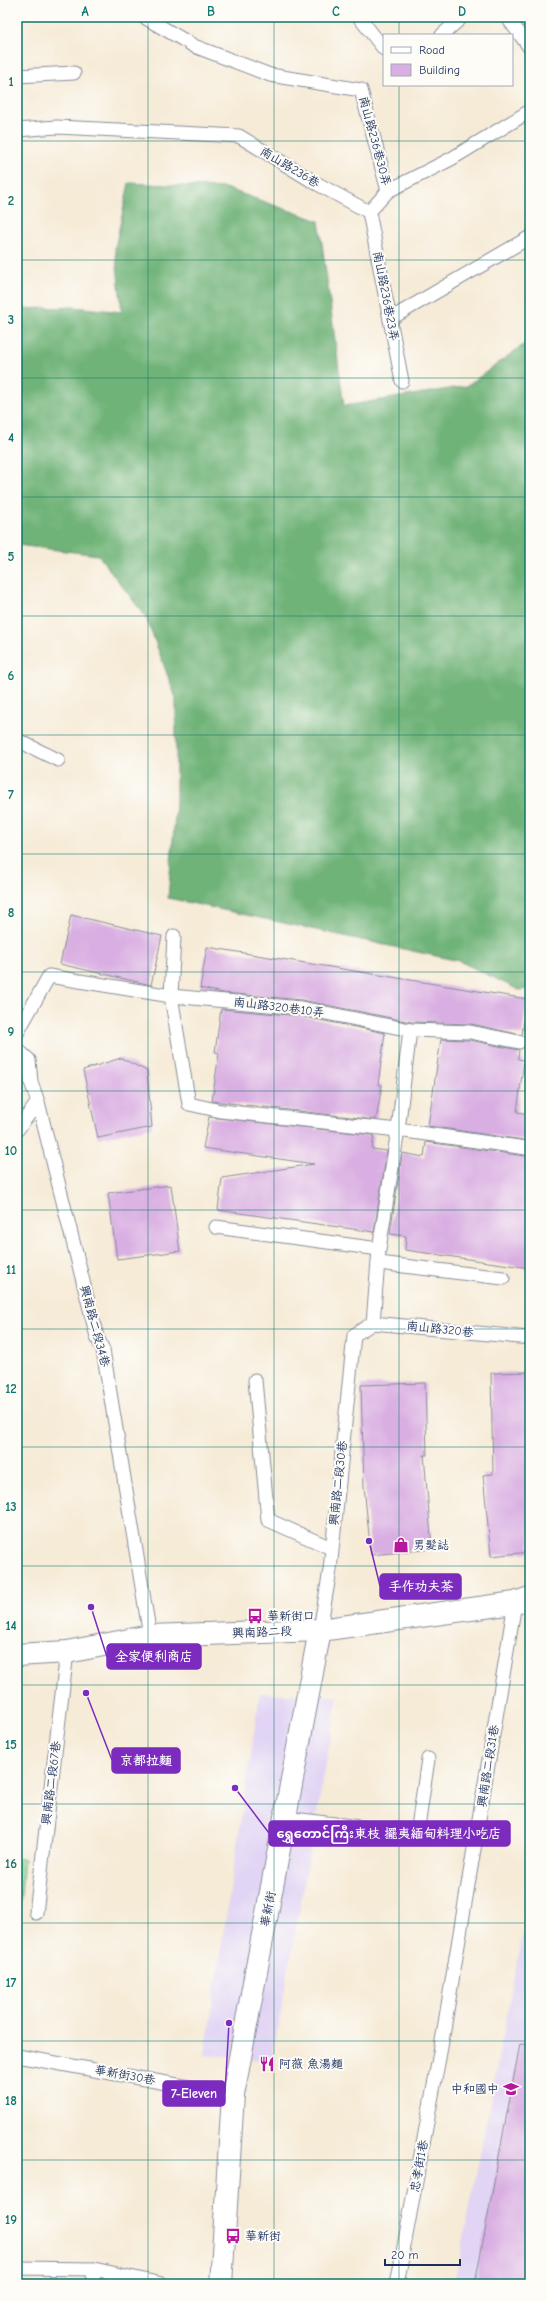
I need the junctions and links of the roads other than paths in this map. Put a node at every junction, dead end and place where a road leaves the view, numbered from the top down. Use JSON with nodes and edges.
{"nodes":[{"id":1,"x":144,"y":17,"type":"edge"},
{"id":2,"x":359,"y":17,"type":"edge"},
{"id":3,"x":462,"y":17,"type":"edge"},
{"id":4,"x":507,"y":17,"type":"edge"},
{"id":5,"x":443,"y":34,"type":"edge"},
{"id":6,"x":383,"y":48,"type":"edge"},
{"id":7,"x":530,"y":48,"type":"edge"},
{"id":8,"x":74,"y":73,"type":"dead end"},
{"id":9,"x":17,"y":76,"type":"edge"},
{"id":10,"x":530,"y":111,"type":"edge"},
{"id":11,"x":17,"y":130,"type":"edge"},
{"id":12,"x":388,"y":191,"type":"junction"},
{"id":13,"x":369,"y":212,"type":"junction"},
{"id":14,"x":530,"y":236,"type":"edge"},
{"id":15,"x":390,"y":318,"type":"junction"},
{"id":16,"x":402,"y":381,"type":"dead end"},
{"id":17,"x":17,"y":740,"type":"edge"},
{"id":18,"x":58,"y":760,"type":"dead end"},
{"id":19,"x":174,"y":936,"type":"dead end"},
{"id":20,"x":171,"y":996,"type":"junction"},
{"id":21,"x":410,"y":1030,"type":"junction"},
{"id":22,"x":17,"y":1033,"type":"edge"},
{"id":23,"x":519,"y":1042,"type":"dead end"},
{"id":24,"x":17,"y":1049,"type":"edge"},
{"id":25,"x":38,"y":1102,"type":"junction"},
{"id":26,"x":17,"y":1130,"type":"edge"},
{"id":27,"x":398,"y":1130,"type":"junction"},
{"id":28,"x":526,"y":1148,"type":"dead end"},
{"id":29,"x":216,"y":1228,"type":"dead end"},
{"id":30,"x":379,"y":1249,"type":"junction"},
{"id":31,"x":379,"y":1263,"type":"junction"},
{"id":32,"x":503,"y":1278,"type":"dead end"},
{"id":33,"x":373,"y":1323,"type":"junction"},
{"id":34,"x":530,"y":1338,"type":"edge"},
{"id":35,"x":255,"y":1380,"type":"dead end"},
{"id":36,"x":331,"y":1548,"type":"junction"},
{"id":37,"x":522,"y":1600,"type":"edge"},
{"id":38,"x":320,"y":1630,"type":"junction"},
{"id":39,"x":150,"y":1636,"type":"junction"},
{"id":40,"x":67,"y":1652,"type":"junction"},
{"id":41,"x":17,"y":1655,"type":"edge"},
{"id":42,"x":428,"y":1759,"type":"dead end"},
{"id":43,"x":285,"y":1818,"type":"junction"},
{"id":44,"x":36,"y":1913,"type":"dead end"},
{"id":45,"x":441,"y":2047,"type":"joint"},
{"id":46,"x":17,"y":2056,"type":"edge"},
{"id":47,"x":232,"y":2095,"type":"junction"},
{"id":48,"x":17,"y":2268,"type":"edge"},
{"id":49,"x":94,"y":2269,"type":"junction"},
{"id":50,"x":93,"y":2284,"type":"edge"},
{"id":51,"x":162,"y":2284,"type":"edge"},
{"id":52,"x":221,"y":2284,"type":"edge"},
{"id":53,"x":397,"y":2284,"type":"edge"}],
"edges":[{"from":1,"to":12,"type":"lane","name":"南山路236巷30弄"},
{"from":2,"to":6,"type":"lane"},
{"from":3,"to":5,"type":"lane"},
{"from":4,"to":7,"type":"lane"},
{"from":8,"to":9,"type":"lane"},
{"from":10,"to":12,"type":"lane"},
{"from":11,"to":13,"type":"lane","name":"南山路236巷"},
{"from":12,"to":13,"type":"lane"},
{"from":13,"to":15,"type":"lane","name":"南山路236巷23弄"},
{"from":14,"to":15,"type":"lane"},
{"from":15,"to":16,"type":"lane","name":"南山路236巷23弄"},
{"from":17,"to":18,"type":"lane"},
{"from":19,"to":20,"type":"lane"},
{"from":20,"to":21,"type":"lane","name":"南山路320巷10弄"},
{"from":20,"to":22,"type":"lane","name":"南山路320巷10弄"},
{"from":20,"to":27,"type":"lane"},
{"from":21,"to":23,"type":"lane","name":"南山路320巷10弄"},
{"from":21,"to":27,"type":"lane"},
{"from":24,"to":25,"type":"lane","name":"興南路二段34巷"},
{"from":25,"to":26,"type":"lane"},
{"from":25,"to":39,"type":"lane","name":"興南路二段34巷"},
{"from":27,"to":28,"type":"lane"},
{"from":27,"to":30,"type":"lane"},
{"from":29,"to":30,"type":"lane"},
{"from":30,"to":31,"type":"lane"},
{"from":31,"to":32,"type":"lane"},
{"from":31,"to":33,"type":"lane"},
{"from":33,"to":34,"type":"lane","name":"南山路320巷"},
{"from":33,"to":36,"type":"lane","name":"興南路二段30巷"},
{"from":35,"to":36,"type":"lane"},
{"from":36,"to":38,"type":"lane","name":"興南路二段30巷"},
{"from":37,"to":38,"type":"street","name":"興南路二段"},
{"from":37,"to":45,"type":"lane","name":"興南路二段31巷"},
{"from":38,"to":39,"type":"street","name":"興南路二段"},
{"from":38,"to":43,"type":"street","name":"華新街"},
{"from":39,"to":40,"type":"street","name":"興南路二段"},
{"from":40,"to":41,"type":"street","name":"興南路二段"},
{"from":40,"to":44,"type":"lane","name":"興南路二段67巷"},
{"from":42,"to":43,"type":"lane"},
{"from":43,"to":47,"type":"street","name":"華新街"},
{"from":45,"to":53,"type":"lane","name":"忠孝街1巷"},
{"from":46,"to":47,"type":"lane","name":"華新街30巷"},
{"from":47,"to":52,"type":"street","name":"華新街"},
{"from":48,"to":49,"type":"lane"},
{"from":49,"to":50,"type":"lane"},
{"from":49,"to":51,"type":"lane"}]}
